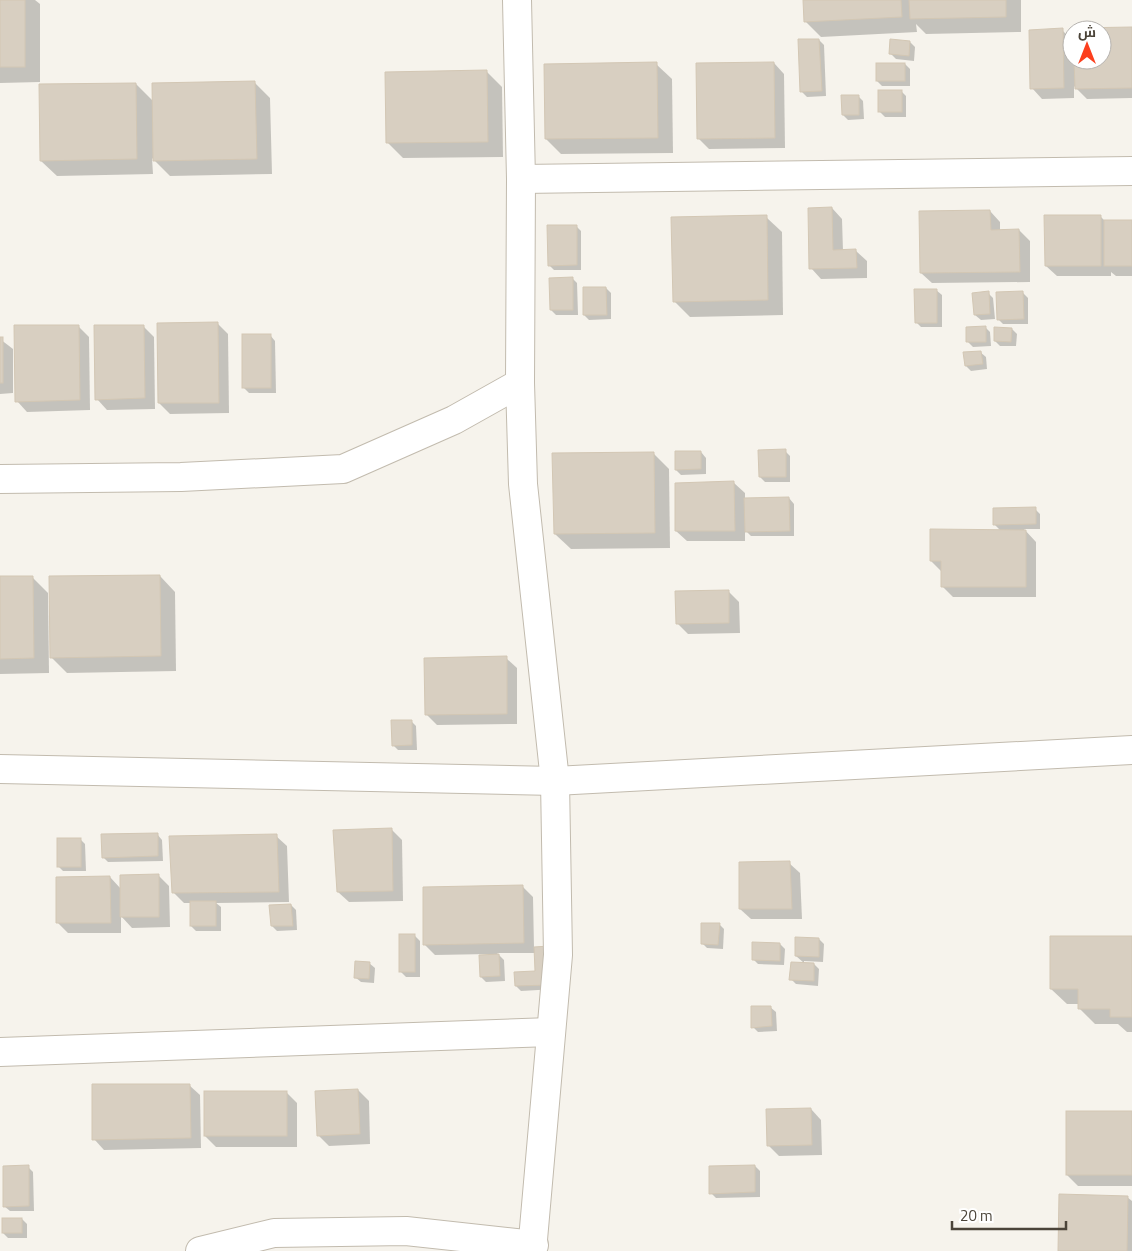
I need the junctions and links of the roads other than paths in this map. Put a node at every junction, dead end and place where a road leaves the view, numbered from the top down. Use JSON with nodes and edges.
{"nodes":[{"id":1,"x":517,"y":0,"type":"edge"},
{"id":2,"x":1132,"y":171,"type":"edge"},
{"id":3,"x":521,"y":179,"type":"junction"},
{"id":4,"x":520,"y":383,"type":"junction"},
{"id":5,"x":0,"y":479,"type":"edge"},
{"id":6,"x":1132,"y":750,"type":"edge"},
{"id":7,"x":0,"y":769,"type":"edge"},
{"id":8,"x":555,"y":781,"type":"junction"},
{"id":9,"x":551,"y":1032,"type":"junction"},
{"id":10,"x":0,"y":1052,"type":"edge"},
{"id":11,"x":533,"y":1248,"type":"edge"},
{"id":12,"x":200,"y":1251,"type":"edge"}],
"edges":[{"from":1,"to":3,"type":"street"},
{"from":2,"to":3,"type":"street"},
{"from":3,"to":4,"type":"street"},
{"from":4,"to":5,"type":"street"},
{"from":4,"to":8,"type":"street"},
{"from":6,"to":8,"type":"street"},
{"from":7,"to":8,"type":"street"},
{"from":8,"to":9,"type":"street"},
{"from":9,"to":10,"type":"street"},
{"from":9,"to":11,"type":"street"},
{"from":11,"to":12,"type":"street"}]}
